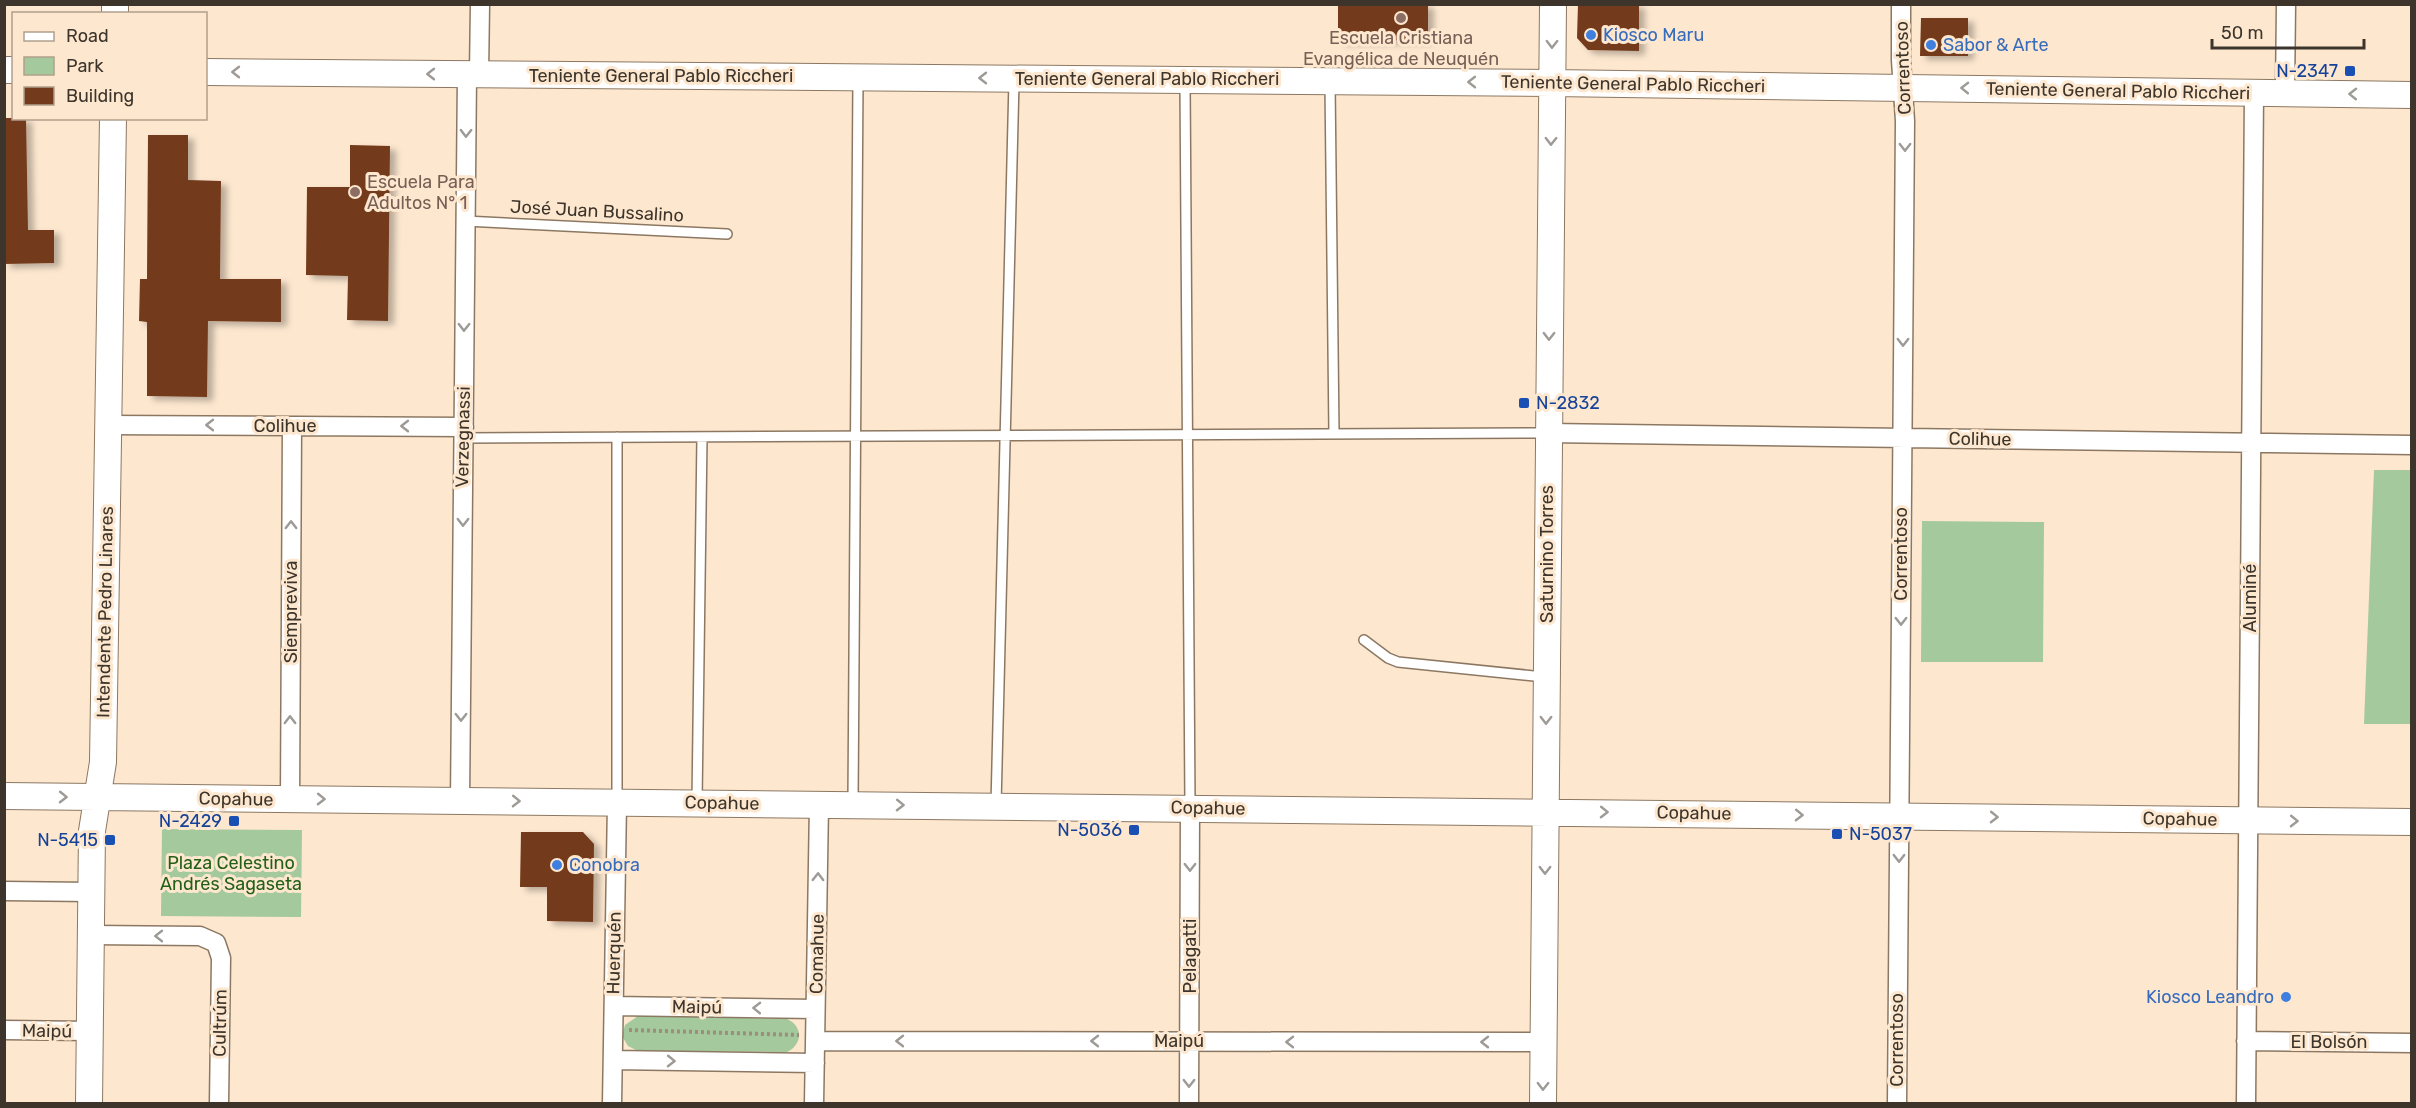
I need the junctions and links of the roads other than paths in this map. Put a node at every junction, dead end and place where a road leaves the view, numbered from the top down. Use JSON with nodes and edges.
{"nodes":[{"id":1,"x":480,"y":4,"type":"edge"},
{"id":2,"x":1553,"y":4,"type":"edge"},
{"id":3,"x":1901,"y":4,"type":"edge"},
{"id":4,"x":2286,"y":4,"type":"edge"},
{"id":5,"x":207,"y":72,"type":"edge"},
{"id":6,"x":473,"y":74,"type":"junction"},
{"id":7,"x":858,"y":77,"type":"junction"},
{"id":8,"x":1014,"y":78,"type":"junction"},
{"id":9,"x":1185,"y":80,"type":"junction"},
{"id":10,"x":1330,"y":81,"type":"junction"},
{"id":11,"x":1552,"y":83,"type":"junction"},
{"id":12,"x":1903,"y":87,"type":"junction"},
{"id":13,"x":2254,"y":93,"type":"junction"},
{"id":14,"x":2285,"y":93,"type":"junction"},
{"id":15,"x":2412,"y":95,"type":"edge"},
{"id":16,"x":113,"y":120,"type":"edge"},
{"id":17,"x":465,"y":221,"type":"junction"},
{"id":18,"x":726,"y":234,"type":"dead end"},
{"id":19,"x":107,"y":425,"type":"junction"},
{"id":20,"x":292,"y":426,"type":"junction"},
{"id":21,"x":463,"y":432,"type":"junction"},
{"id":22,"x":1548,"y":433,"type":"junction"},
{"id":23,"x":1334,"y":434,"type":"junction"},
{"id":24,"x":1187,"y":435,"type":"junction"},
{"id":25,"x":856,"y":436,"type":"junction"},
{"id":26,"x":1005,"y":436,"type":"junction"},
{"id":27,"x":616,"y":437,"type":"junction"},
{"id":28,"x":702,"y":437,"type":"junction"},
{"id":29,"x":1902,"y":438,"type":"junction"},
{"id":30,"x":2251,"y":443,"type":"junction"},
{"id":31,"x":2412,"y":446,"type":"edge"},
{"id":32,"x":1364,"y":640,"type":"dead end"},
{"id":33,"x":1547,"y":677,"type":"junction"},
{"id":34,"x":4,"y":796,"type":"edge"},
{"id":35,"x":98,"y":797,"type":"junction"},
{"id":36,"x":290,"y":799,"type":"junction"},
{"id":37,"x":460,"y":801,"type":"junction"},
{"id":38,"x":617,"y":802,"type":"junction"},
{"id":39,"x":697,"y":803,"type":"junction"},
{"id":40,"x":819,"y":804,"type":"junction"},
{"id":41,"x":853,"y":805,"type":"junction"},
{"id":42,"x":996,"y":806,"type":"junction"},
{"id":43,"x":1190,"y":808,"type":"junction"},
{"id":44,"x":1546,"y":812,"type":"junction"},
{"id":45,"x":1899,"y":816,"type":"junction"},
{"id":46,"x":2248,"y":820,"type":"junction"},
{"id":47,"x":2412,"y":822,"type":"edge"},
{"id":48,"x":4,"y":891,"type":"edge"},
{"id":49,"x":91,"y":892,"type":"junction"},
{"id":50,"x":91,"y":935,"type":"junction"},
{"id":51,"x":614,"y":1005,"type":"junction"},
{"id":52,"x":815,"y":1009,"type":"junction"},
{"id":53,"x":4,"y":1030,"type":"edge"},
{"id":54,"x":90,"y":1031,"type":"junction"},
{"id":55,"x":807,"y":1038,"type":"junction"},
{"id":56,"x":1190,"y":1041,"type":"junction"},
{"id":57,"x":2246,"y":1041,"type":"junction"},
{"id":58,"x":1544,"y":1042,"type":"junction"},
{"id":59,"x":2412,"y":1042,"type":"edge"},
{"id":60,"x":613,"y":1060,"type":"junction"},
{"id":61,"x":815,"y":1063,"type":"junction"},
{"id":62,"x":89,"y":1104,"type":"edge"},
{"id":63,"x":219,"y":1104,"type":"edge"},
{"id":64,"x":612,"y":1104,"type":"edge"},
{"id":65,"x":814,"y":1104,"type":"edge"},
{"id":66,"x":1189,"y":1104,"type":"edge"},
{"id":67,"x":1543,"y":1104,"type":"edge"},
{"id":68,"x":1897,"y":1104,"type":"edge"},
{"id":69,"x":2246,"y":1104,"type":"edge"}],
"edges":[{"from":1,"to":6,"type":"street","name":"Verzegnassi"},
{"from":2,"to":11,"type":"street","name":"Saturnino Torres","one_way":true},
{"from":3,"to":12,"type":"street","name":"Correntoso"},
{"from":4,"to":14,"type":"street"},
{"from":6,"to":5,"type":"street","name":"Teniente General Pablo Riccheri","one_way":true},
{"from":6,"to":7,"type":"street","name":"Teniente General Pablo Riccheri"},
{"from":6,"to":17,"type":"street","name":"Verzegnassi","one_way":true},
{"from":8,"to":7,"type":"street","name":"Teniente General Pablo Riccheri","one_way":true},
{"from":7,"to":25,"type":"lane"},
{"from":8,"to":9,"type":"street","name":"Teniente General Pablo Riccheri"},
{"from":8,"to":26,"type":"lane"},
{"from":9,"to":10,"type":"street","name":"Teniente General Pablo Riccheri"},
{"from":9,"to":24,"type":"lane"},
{"from":11,"to":10,"type":"street","name":"Teniente General Pablo Riccheri","one_way":true},
{"from":10,"to":23,"type":"lane"},
{"from":11,"to":12,"type":"street","name":"Teniente General Pablo Riccheri"},
{"from":11,"to":22,"type":"street","name":"Saturnino Torres","one_way":true},
{"from":13,"to":12,"type":"street","name":"Teniente General Pablo Riccheri","one_way":true},
{"from":12,"to":29,"type":"street","name":"Correntoso","one_way":true},
{"from":13,"to":14,"type":"street","name":"Teniente General Pablo Riccheri"},
{"from":13,"to":30,"type":"street","name":"Aluminé"},
{"from":15,"to":14,"type":"street","name":"Teniente General Pablo Riccheri","one_way":true},
{"from":16,"to":19,"type":"street","name":"Intendente Pedro Linares"},
{"from":17,"to":18,"type":"lane","name":"José Juan Bussalino"},
{"from":17,"to":21,"type":"street","name":"Verzegnassi","one_way":true},
{"from":20,"to":19,"type":"street","name":"Colihue","one_way":true},
{"from":19,"to":35,"type":"street","name":"Intendente Pedro Linares"},
{"from":21,"to":20,"type":"street","name":"Colihue","one_way":true},
{"from":36,"to":20,"type":"street","name":"Siempreviva","one_way":true},
{"from":21,"to":27,"type":"lane"},
{"from":21,"to":37,"type":"street","name":"Verzegnassi","one_way":true},
{"from":22,"to":23,"type":"lane"},
{"from":22,"to":29,"type":"street","name":"Colihue"},
{"from":22,"to":33,"type":"street","name":"Saturnino Torres"},
{"from":23,"to":24,"type":"lane"},
{"from":24,"to":26,"type":"lane"},
{"from":24,"to":43,"type":"lane"},
{"from":25,"to":26,"type":"lane"},
{"from":25,"to":28,"type":"lane"},
{"from":25,"to":41,"type":"lane"},
{"from":26,"to":42,"type":"lane"},
{"from":27,"to":28,"type":"lane"},
{"from":27,"to":38,"type":"lane"},
{"from":28,"to":39,"type":"lane"},
{"from":29,"to":30,"type":"street","name":"Colihue"},
{"from":29,"to":45,"type":"street","name":"Correntoso","one_way":true},
{"from":30,"to":31,"type":"street","name":"Colihue"},
{"from":30,"to":46,"type":"street","name":"Aluminé"},
{"from":32,"to":33,"type":"lane"},
{"from":33,"to":44,"type":"street","name":"Saturnino Torres","one_way":true},
{"from":34,"to":35,"type":"street","name":"Copahue","one_way":true},
{"from":35,"to":36,"type":"street","name":"Copahue"},
{"from":35,"to":49,"type":"street","name":"Intendente Pedro Linares"},
{"from":36,"to":37,"type":"street","name":"Copahue","one_way":true},
{"from":37,"to":38,"type":"street","name":"Copahue","one_way":true},
{"from":38,"to":39,"type":"street","name":"Copahue"},
{"from":38,"to":51,"type":"street","name":"Huerquén"},
{"from":39,"to":40,"type":"street","name":"Copahue"},
{"from":40,"to":41,"type":"street","name":"Copahue"},
{"from":52,"to":40,"type":"street","name":"Comahue","one_way":true},
{"from":41,"to":42,"type":"street","name":"Copahue","one_way":true},
{"from":42,"to":43,"type":"street","name":"Copahue"},
{"from":43,"to":44,"type":"street","name":"Copahue"},
{"from":43,"to":56,"type":"street","name":"Pelagatti","one_way":true},
{"from":44,"to":45,"type":"street","name":"Copahue","one_way":true},
{"from":44,"to":58,"type":"street","name":"Saturnino Torres","one_way":true},
{"from":45,"to":46,"type":"street","name":"Copahue","one_way":true},
{"from":45,"to":68,"type":"street","name":"Correntoso","one_way":true},
{"from":46,"to":47,"type":"street","name":"Copahue","one_way":true},
{"from":46,"to":57,"type":"street","name":"Aluminé"},
{"from":48,"to":49,"type":"street"},
{"from":49,"to":50,"type":"street","name":"Intendente Pedro Linares"},
{"from":50,"to":54,"type":"street","name":"Intendente Pedro Linares"},
{"from":63,"to":50,"type":"street","name":"Cultrúm","one_way":true},
{"from":52,"to":51,"type":"street","name":"Maipú","one_way":true},
{"from":51,"to":60,"type":"street","name":"Huerquén"},
{"from":52,"to":55,"type":"street","name":"Comahue"},
{"from":53,"to":54,"type":"street","name":"Maipú"},
{"from":54,"to":62,"type":"street","name":"Intendente Pedro Linares"},
{"from":56,"to":55,"type":"street","name":"Maipú","one_way":true},
{"from":55,"to":61,"type":"street","name":"Comahue"},
{"from":58,"to":56,"type":"street","name":"Maipú","one_way":true},
{"from":56,"to":66,"type":"street","name":"Pelagatti","one_way":true},
{"from":57,"to":59,"type":"street","name":"El Bolsón"},
{"from":57,"to":69,"type":"street","name":"Aluminé"},
{"from":58,"to":67,"type":"street","name":"Saturnino Torres","one_way":true},
{"from":60,"to":61,"type":"street","one_way":true},
{"from":60,"to":64,"type":"street","name":"Huerquén"},
{"from":61,"to":65,"type":"street","name":"Comahue"}]}
